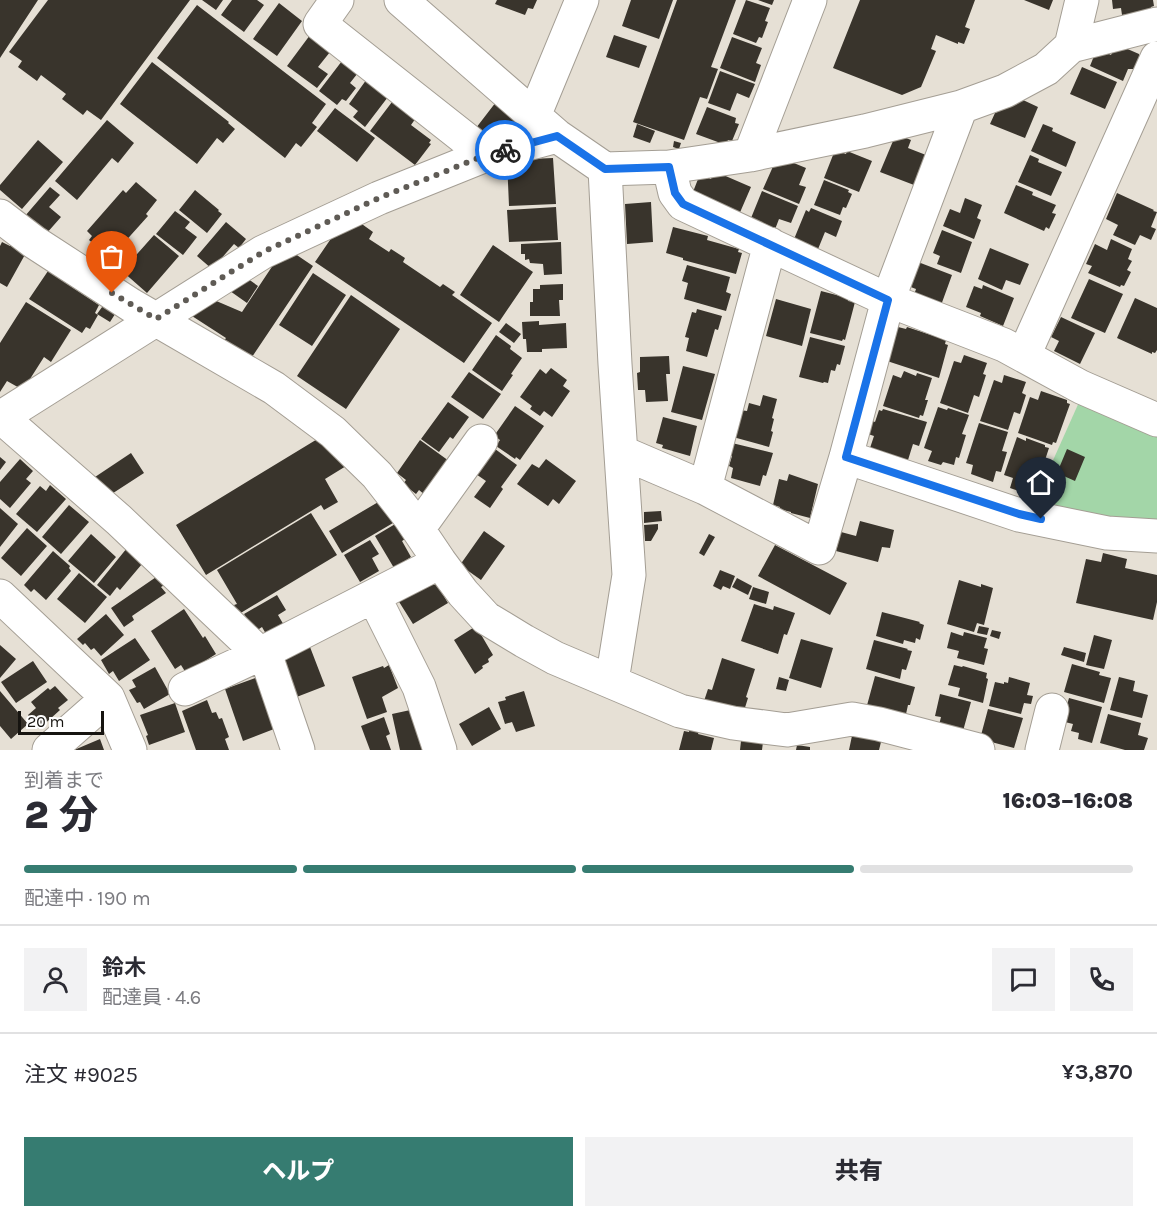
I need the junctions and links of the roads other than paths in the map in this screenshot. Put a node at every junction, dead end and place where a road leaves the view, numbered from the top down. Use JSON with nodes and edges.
{"nodes":[{"id":1,"x":337,"y":0,"type":"edge"},
{"id":2,"x":582,"y":0,"type":"edge"},
{"id":3,"x":810,"y":0,"type":"edge"},
{"id":4,"x":1082,"y":0,"type":"edge"},
{"id":5,"x":407,"y":2,"type":"edge"},
{"id":6,"x":1157,"y":24,"type":"edge"},
{"id":7,"x":1071,"y":46,"type":"junction"},
{"id":8,"x":1157,"y":58,"type":"edge"},
{"id":9,"x":961,"y":107,"type":"junction"},
{"id":10,"x":545,"y":126,"type":"junction"},
{"id":11,"x":486,"y":155,"type":"junction"},
{"id":12,"x":750,"y":155,"type":"junction"},
{"id":13,"x":669,"y":167,"type":"junction"},
{"id":14,"x":605,"y":169,"type":"junction"},
{"id":15,"x":0,"y":216,"type":"edge"},
{"id":16,"x":770,"y":244,"type":"junction"},
{"id":17,"x":888,"y":300,"type":"junction"},
{"id":18,"x":156,"y":319,"type":"junction"},
{"id":19,"x":1024,"y":355,"type":"junction"},
{"id":20,"x":1,"y":418,"type":"edge"},
{"id":21,"x":1157,"y":420,"type":"edge"},
{"id":22,"x":481,"y":441,"type":"dead end"},
{"id":23,"x":621,"y":452,"type":"junction"},
{"id":24,"x":846,"y":457,"type":"junction"},
{"id":25,"x":705,"y":488,"type":"junction"},
{"id":26,"x":418,"y":529,"type":"junction"},
{"id":27,"x":1157,"y":536,"type":"edge"},
{"id":28,"x":440,"y":562,"type":"junction"},
{"id":29,"x":0,"y":596,"type":"edge"},
{"id":30,"x":374,"y":597,"type":"junction"},
{"id":31,"x":260,"y":654,"type":"junction"},
{"id":32,"x":612,"y":681,"type":"junction"},
{"id":33,"x":185,"y":689,"type":"dead end"},
{"id":34,"x":108,"y":698,"type":"junction"},
{"id":35,"x":1052,"y":710,"type":"dead end"},
{"id":36,"x":49,"y":750,"type":"edge"},
{"id":37,"x":130,"y":750,"type":"edge"},
{"id":38,"x":298,"y":750,"type":"edge"},
{"id":39,"x":440,"y":750,"type":"edge"},
{"id":40,"x":978,"y":750,"type":"edge"},
{"id":41,"x":1041,"y":750,"type":"edge"}],
"edges":[{"from":1,"to":11,"type":"street"},
{"from":2,"to":10,"type":"street"},
{"from":3,"to":12,"type":"street"},
{"from":4,"to":7,"type":"street"},
{"from":5,"to":10,"type":"street"},
{"from":6,"to":7,"type":"street"},
{"from":7,"to":9,"type":"street"},
{"from":8,"to":19,"type":"street"},
{"from":9,"to":12,"type":"street"},
{"from":9,"to":17,"type":"street"},
{"from":10,"to":11,"type":"street"},
{"from":10,"to":14,"type":"street"},
{"from":11,"to":18,"type":"street"},
{"from":12,"to":13,"type":"street"},
{"from":13,"to":14,"type":"street"},
{"from":13,"to":16,"type":"street"},
{"from":14,"to":23,"type":"street"},
{"from":15,"to":18,"type":"street"},
{"from":16,"to":17,"type":"street"},
{"from":16,"to":25,"type":"street"},
{"from":17,"to":19,"type":"street"},
{"from":17,"to":24,"type":"street"},
{"from":18,"to":20,"type":"street"},
{"from":18,"to":26,"type":"street"},
{"from":19,"to":21,"type":"street"},
{"from":20,"to":31,"type":"street"},
{"from":22,"to":26,"type":"street"},
{"from":23,"to":25,"type":"street"},
{"from":23,"to":32,"type":"street"},
{"from":24,"to":25,"type":"street"},
{"from":24,"to":27,"type":"street"},
{"from":26,"to":28,"type":"street"},
{"from":28,"to":30,"type":"street"},
{"from":28,"to":32,"type":"street"},
{"from":29,"to":34,"type":"street"},
{"from":30,"to":31,"type":"street"},
{"from":30,"to":39,"type":"street"},
{"from":31,"to":33,"type":"street"},
{"from":31,"to":38,"type":"street"},
{"from":32,"to":40,"type":"street"},
{"from":34,"to":36,"type":"street"},
{"from":34,"to":37,"type":"street"},
{"from":35,"to":41,"type":"street"}]}
